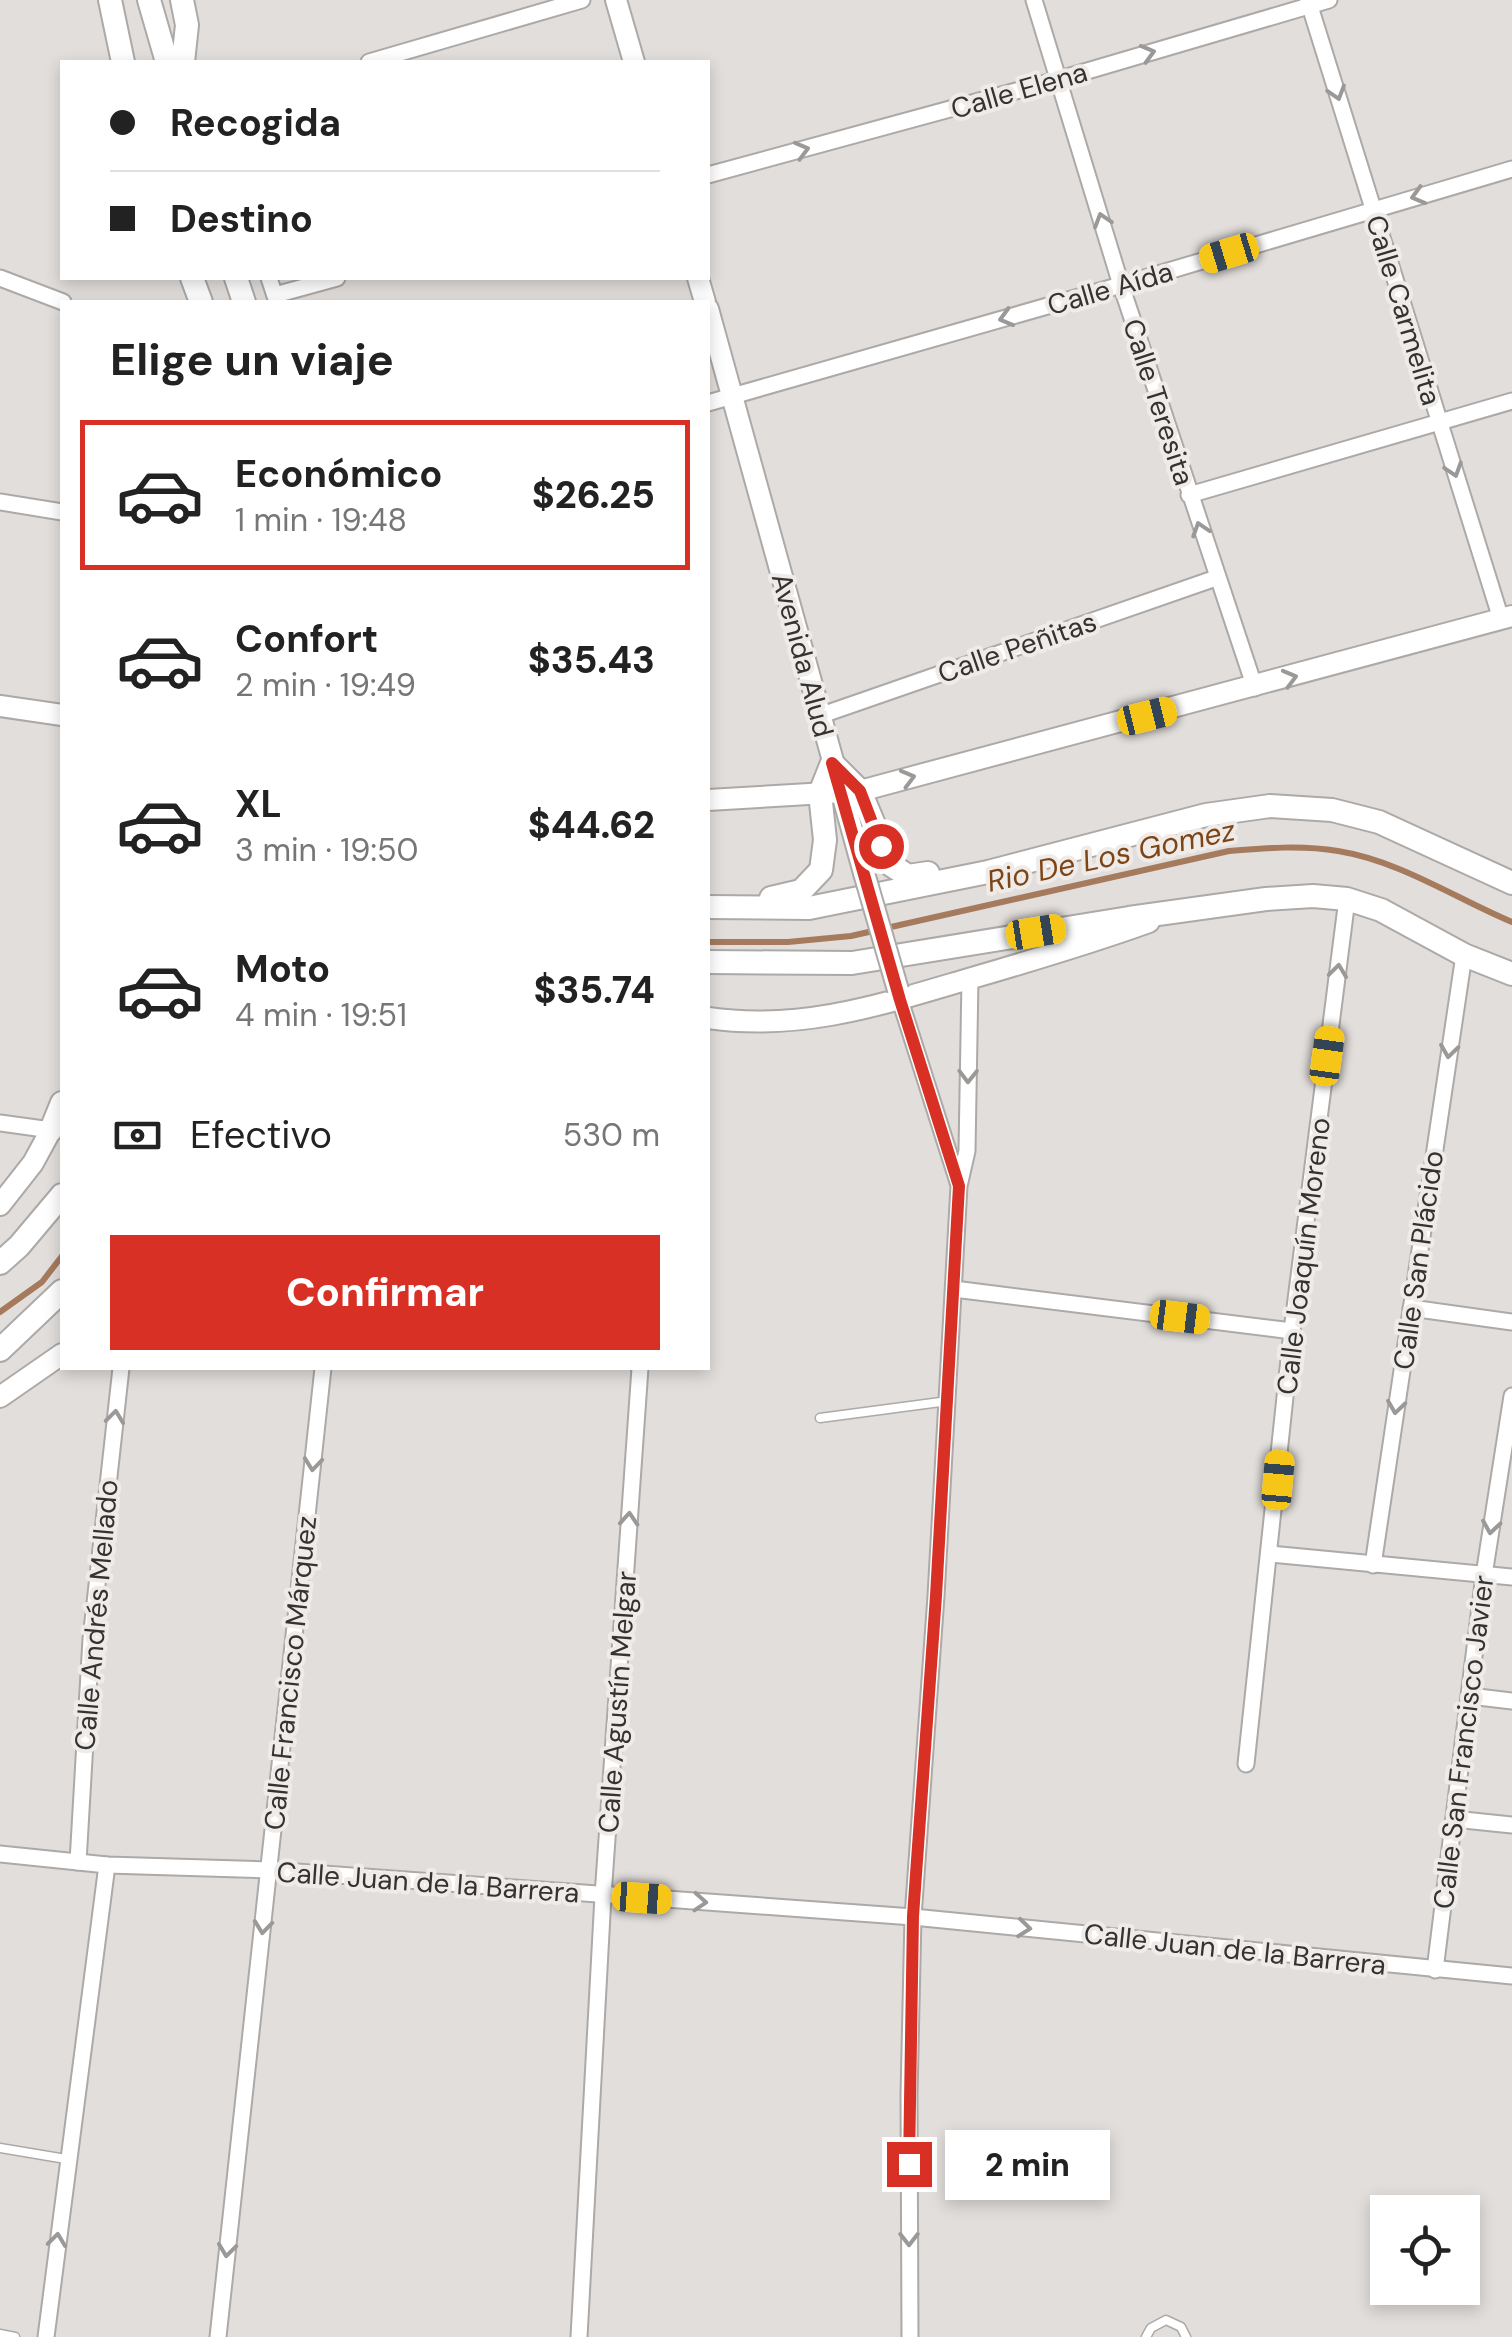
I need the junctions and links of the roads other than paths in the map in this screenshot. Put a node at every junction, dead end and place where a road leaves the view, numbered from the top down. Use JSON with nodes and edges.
{"nodes":[{"id":1,"x":110,"y":0,"type":"edge"},
{"id":2,"x":149,"y":0,"type":"edge"},
{"id":3,"x":182,"y":0,"type":"edge"},
{"id":4,"x":582,"y":0,"type":"edge"},
{"id":5,"x":616,"y":0,"type":"edge"},
{"id":6,"x":1034,"y":0,"type":"edge"},
{"id":7,"x":1329,"y":0,"type":"edge"},
{"id":8,"x":1309,"y":3,"type":"edge"},
{"id":9,"x":123,"y":60,"type":"edge"},
{"id":10,"x":166,"y":60,"type":"edge"},
{"id":11,"x":183,"y":60,"type":"edge"},
{"id":12,"x":376,"y":60,"type":"edge"},
{"id":13,"x":633,"y":60,"type":"edge"},
{"id":14,"x":1060,"y":79,"type":"junction"},
{"id":15,"x":1512,"y":169,"type":"edge"},
{"id":16,"x":710,"y":175,"type":"edge"},
{"id":17,"x":1373,"y":210,"type":"junction"},
{"id":18,"x":0,"y":278,"type":"edge"},
{"id":19,"x":331,"y":280,"type":"edge"},
{"id":20,"x":1121,"y":285,"type":"junction"},
{"id":21,"x":276,"y":299,"type":"edge"},
{"id":22,"x":60,"y":301,"type":"edge"},
{"id":23,"x":710,"y":319,"type":"edge"},
{"id":24,"x":734,"y":395,"type":"junction"},
{"id":25,"x":1512,"y":401,"type":"edge"},
{"id":26,"x":710,"y":402,"type":"edge"},
{"id":27,"x":1438,"y":423,"type":"junction"},
{"id":28,"x":1189,"y":495,"type":"junction"},
{"id":29,"x":0,"y":502,"type":"edge"},
{"id":30,"x":60,"y":512,"type":"edge"},
{"id":31,"x":1216,"y":578,"type":"junction"},
{"id":32,"x":1507,"y":618,"type":"edge"},
{"id":33,"x":1255,"y":688,"type":"junction"},
{"id":34,"x":0,"y":706,"type":"edge"},
{"id":35,"x":60,"y":715,"type":"edge"},
{"id":36,"x":819,"y":716,"type":"junction"},
{"id":37,"x":832,"y":763,"type":"junction"},
{"id":38,"x":840,"y":792,"type":"junction"},
{"id":39,"x":710,"y":800,"type":"edge"},
{"id":40,"x":1141,"y":832,"type":"junction"},
{"id":41,"x":1512,"y":883,"type":"edge"},
{"id":42,"x":710,"y":895,"type":"edge"},
{"id":43,"x":1348,"y":900,"type":"junction"},
{"id":44,"x":710,"y":908,"type":"edge"},
{"id":45,"x":1170,"y":914,"type":"junction"},
{"id":46,"x":1464,"y":955,"type":"junction"},
{"id":47,"x":710,"y":962,"type":"edge"},
{"id":48,"x":1512,"y":974,"type":"edge"},
{"id":49,"x":970,"y":979,"type":"junction"},
{"id":50,"x":899,"y":995,"type":"junction"},
{"id":51,"x":710,"y":1018,"type":"edge"},
{"id":52,"x":60,"y":1109,"type":"edge"},
{"id":53,"x":0,"y":1123,"type":"edge"},
{"id":54,"x":51,"y":1130,"type":"junction"},
{"id":55,"x":959,"y":1186,"type":"junction"},
{"id":56,"x":60,"y":1197,"type":"edge"},
{"id":57,"x":0,"y":1205,"type":"edge"},
{"id":58,"x":0,"y":1263,"type":"edge"},
{"id":59,"x":954,"y":1289,"type":"junction"},
{"id":60,"x":60,"y":1294,"type":"edge"},
{"id":61,"x":1410,"y":1308,"type":"junction"},
{"id":62,"x":1512,"y":1322,"type":"edge"},
{"id":63,"x":1292,"y":1331,"type":"junction"},
{"id":64,"x":0,"y":1350,"type":"edge"},
{"id":65,"x":60,"y":1355,"type":"edge"},
{"id":66,"x":121,"y":1370,"type":"edge"},
{"id":67,"x":323,"y":1370,"type":"edge"},
{"id":68,"x":640,"y":1370,"type":"edge"},
{"id":69,"x":1512,"y":1396,"type":"edge"},
{"id":70,"x":0,"y":1397,"type":"edge"},
{"id":71,"x":948,"y":1402,"type":"junction"},
{"id":72,"x":820,"y":1418,"type":"dead end"},
{"id":73,"x":1270,"y":1554,"type":"junction"},
{"id":74,"x":1374,"y":1565,"type":"junction"},
{"id":75,"x":1484,"y":1575,"type":"junction"},
{"id":76,"x":1512,"y":1577,"type":"edge"},
{"id":77,"x":1470,"y":1696,"type":"junction"},
{"id":78,"x":1512,"y":1701,"type":"edge"},
{"id":79,"x":1246,"y":1764,"type":"dead end"},
{"id":80,"x":1454,"y":1819,"type":"junction"},
{"id":81,"x":1512,"y":1825,"type":"edge"},
{"id":82,"x":0,"y":1854,"type":"edge"},
{"id":83,"x":78,"y":1862,"type":"junction"},
{"id":84,"x":107,"y":1864,"type":"junction"},
{"id":85,"x":269,"y":1870,"type":"junction"},
{"id":86,"x":603,"y":1896,"type":"junction"},
{"id":87,"x":913,"y":1916,"type":"junction"},
{"id":88,"x":1435,"y":1970,"type":"junction"},
{"id":89,"x":1512,"y":1976,"type":"edge"},
{"id":90,"x":0,"y":2148,"type":"edge"},
{"id":91,"x":66,"y":2159,"type":"junction"},
{"id":92,"x":0,"y":2334,"type":"edge"},
{"id":93,"x":15,"y":2337,"type":"edge"},
{"id":94,"x":46,"y":2337,"type":"edge"},
{"id":95,"x":218,"y":2337,"type":"edge"},
{"id":96,"x":578,"y":2337,"type":"edge"},
{"id":97,"x":910,"y":2337,"type":"edge"},
{"id":98,"x":1146,"y":2337,"type":"edge"},
{"id":99,"x":1186,"y":2337,"type":"edge"}],
"edges":[{"from":1,"to":9,"type":"main road"},
{"from":2,"to":10,"type":"main road"},
{"from":3,"to":11,"type":"main road"},
{"from":4,"to":12,"type":"street"},
{"from":5,"to":13,"type":"street"},
{"from":6,"to":14,"type":"street","name":"Calle Teresita"},
{"from":7,"to":8,"type":"street","name":"Calle Elena"},
{"from":14,"to":8,"type":"street","name":"Calle Elena","one_way":true},
{"from":8,"to":17,"type":"street","name":"Calle Carmelita","one_way":true},
{"from":16,"to":14,"type":"street","name":"Calle Elena","one_way":true},
{"from":20,"to":14,"type":"street","name":"Calle Teresita","one_way":true},
{"from":15,"to":17,"type":"street","name":"Calle Aída","one_way":true},
{"from":17,"to":20,"type":"street","name":"Calle Aída"},
{"from":17,"to":27,"type":"street","name":"Calle Carmelita"},
{"from":18,"to":22,"type":"street"},
{"from":19,"to":21,"type":"street"},
{"from":20,"to":24,"type":"street","name":"Calle Aída","one_way":true},
{"from":20,"to":28,"type":"street","name":"Calle Teresita"},
{"from":23,"to":24,"type":"street","name":"Avenida Alud"},
{"from":24,"to":26,"type":"street","name":"Calle Aída"},
{"from":24,"to":36,"type":"street","name":"Avenida Alud"},
{"from":25,"to":27,"type":"street"},
{"from":27,"to":28,"type":"street"},
{"from":27,"to":32,"type":"street","name":"Calle Carmelita","one_way":true},
{"from":31,"to":28,"type":"street","name":"Calle Teresita","one_way":true},
{"from":29,"to":30,"type":"street"},
{"from":31,"to":33,"type":"street","name":"Calle Teresita"},
{"from":31,"to":36,"type":"street","name":"Calle Peñitas"},
{"from":33,"to":32,"type":"street","one_way":true},
{"from":38,"to":33,"type":"street","one_way":true},
{"from":34,"to":35,"type":"street"},
{"from":36,"to":37,"type":"street","name":"Avenida Alud"},
{"from":37,"to":38,"type":"main road"},
{"from":37,"to":38,"type":"main road"},
{"from":38,"to":39,"type":"street"},
{"from":38,"to":40,"type":"main road"},
{"from":38,"to":42,"type":"main road"},
{"from":38,"to":50,"type":"street","bridge":true},
{"from":40,"to":41,"type":"main road"},
{"from":40,"to":44,"type":"main road"},
{"from":43,"to":45,"type":"main road"},
{"from":43,"to":46,"type":"main road"},
{"from":63,"to":43,"type":"street","name":"Calle Joaquín Moreno","one_way":true},
{"from":45,"to":47,"type":"main road"},
{"from":45,"to":49,"type":"street"},
{"from":46,"to":48,"type":"main road"},
{"from":46,"to":61,"type":"street","name":"Calle San Plácido","one_way":true},
{"from":49,"to":50,"type":"street"},
{"from":49,"to":55,"type":"street","one_way":true},
{"from":50,"to":51,"type":"street"},
{"from":50,"to":55,"type":"street"},
{"from":52,"to":54,"type":"main road"},
{"from":53,"to":54,"type":"street"},
{"from":54,"to":57,"type":"street"},
{"from":55,"to":59,"type":"street"},
{"from":56,"to":58,"type":"main road"},
{"from":59,"to":63,"type":"street"},
{"from":59,"to":71,"type":"street"},
{"from":60,"to":64,"type":"main road"},
{"from":61,"to":62,"type":"street"},
{"from":61,"to":74,"type":"street","name":"Calle San Plácido","one_way":true},
{"from":63,"to":73,"type":"street","name":"Calle Joaquín Moreno"},
{"from":65,"to":70,"type":"street"},
{"from":83,"to":66,"type":"street","name":"Calle Andrés Mellado","one_way":true},
{"from":67,"to":85,"type":"street","name":"Calle Francisco Márquez","one_way":true},
{"from":86,"to":68,"type":"street","name":"Calle Agustín Melgar","one_way":true},
{"from":69,"to":75,"type":"street","name":"Calle San Francisco Javier","one_way":true},
{"from":71,"to":72,"type":"lane"},
{"from":71,"to":87,"type":"street"},
{"from":73,"to":74,"type":"street"},
{"from":73,"to":79,"type":"street","name":"Calle Joaquín Moreno"},
{"from":74,"to":75,"type":"street"},
{"from":75,"to":76,"type":"street"},
{"from":75,"to":77,"type":"street","name":"Calle San Francisco Javier"},
{"from":77,"to":78,"type":"street"},
{"from":77,"to":80,"type":"street","name":"Calle San Francisco Javier"},
{"from":80,"to":81,"type":"street"},
{"from":80,"to":88,"type":"street","name":"Calle San Francisco Javier"},
{"from":82,"to":83,"type":"street","name":"Calle Juan de la Barrera"},
{"from":83,"to":84,"type":"street","name":"Calle Juan de la Barrera"},
{"from":84,"to":85,"type":"street","name":"Calle Juan de la Barrera"},
{"from":84,"to":91,"type":"street"},
{"from":85,"to":86,"type":"street","name":"Calle Juan de la Barrera"},
{"from":85,"to":95,"type":"street","name":"Calle Francisco Márquez","one_way":true},
{"from":86,"to":87,"type":"street","name":"Calle Juan de la Barrera","one_way":true},
{"from":86,"to":96,"type":"street","name":"Calle Agustín Melgar"},
{"from":87,"to":88,"type":"street","name":"Calle Juan de la Barrera","one_way":true},
{"from":87,"to":97,"type":"street","one_way":true},
{"from":88,"to":89,"type":"street","name":"Calle Juan de la Barrera"},
{"from":90,"to":91,"type":"lane"},
{"from":94,"to":91,"type":"street","one_way":true},
{"from":92,"to":93,"type":"lane"},
{"from":98,"to":99,"type":"lane"}]}
